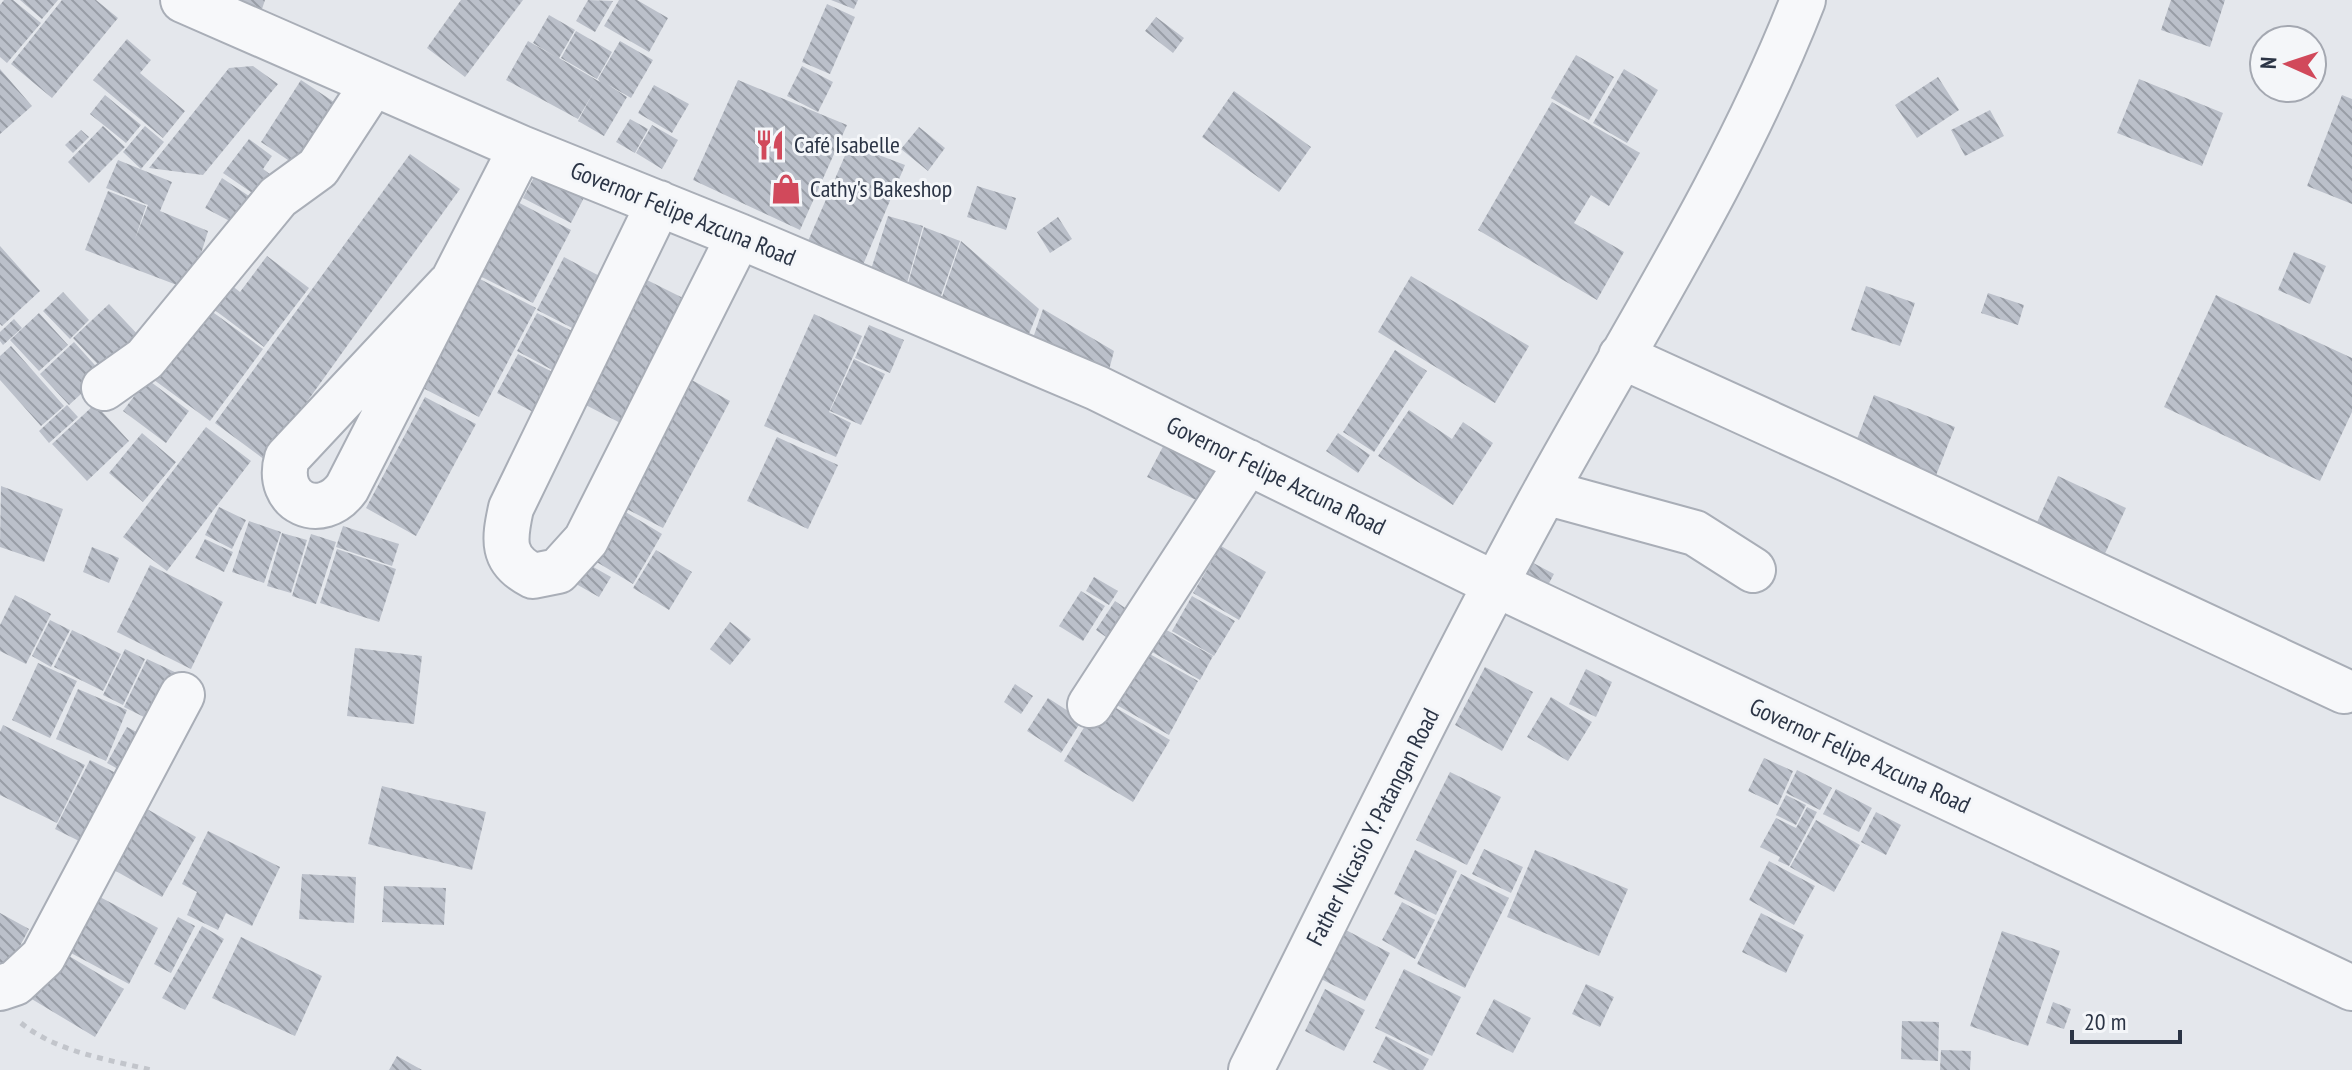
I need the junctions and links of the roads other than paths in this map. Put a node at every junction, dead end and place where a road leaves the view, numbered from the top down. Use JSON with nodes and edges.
{"nodes":[{"id":1,"x":183,"y":0,"type":"edge"},
{"id":2,"x":1803,"y":0,"type":"edge"},
{"id":3,"x":373,"y":84,"type":"junction"},
{"id":4,"x":521,"y":148,"type":"junction"},
{"id":5,"x":659,"y":203,"type":"junction"},
{"id":6,"x":739,"y":236,"type":"junction"},
{"id":7,"x":449,"y":285,"type":"junction"},
{"id":8,"x":1621,"y":356,"type":"junction"},
{"id":9,"x":104,"y":388,"type":"dead end"},
{"id":10,"x":1248,"y":462,"type":"junction"},
{"id":11,"x":1545,"y":492,"type":"junction"},
{"id":12,"x":1753,"y":570,"type":"dead end"},
{"id":13,"x":1495,"y":584,"type":"junction"},
{"id":14,"x":2344,"y":691,"type":"dead end"},
{"id":15,"x":182,"y":695,"type":"dead end"},
{"id":16,"x":1090,"y":705,"type":"dead end"},
{"id":17,"x":0,"y":988,"type":"edge"},
{"id":18,"x":2352,"y":988,"type":"edge"},
{"id":19,"x":1251,"y":1070,"type":"edge"}],
"edges":[{"from":1,"to":3,"type":"street","name":"Governor Felipe Azcuna Road"},
{"from":2,"to":8,"type":"street","name":"Father Nicasio Y. Patangan Road"},
{"from":3,"to":4,"type":"street","name":"Governor Felipe Azcuna Road"},
{"from":3,"to":9,"type":"street"},
{"from":4,"to":5,"type":"street","name":"Governor Felipe Azcuna Road"},
{"from":4,"to":7,"type":"street"},
{"from":5,"to":6,"type":"street","name":"Governor Felipe Azcuna Road"},
{"from":5,"to":6,"type":"street"},
{"from":6,"to":10,"type":"street","name":"Governor Felipe Azcuna Road"},
{"from":7,"to":7,"type":"street"},
{"from":8,"to":11,"type":"street","name":"Father Nicasio Y. Patangan Road"},
{"from":8,"to":14,"type":"street"},
{"from":10,"to":13,"type":"street","name":"Governor Felipe Azcuna Road"},
{"from":10,"to":16,"type":"street"},
{"from":11,"to":12,"type":"street"},
{"from":11,"to":13,"type":"street","name":"Father Nicasio Y. Patangan Road"},
{"from":13,"to":18,"type":"street","name":"Governor Felipe Azcuna Road"},
{"from":13,"to":19,"type":"street","name":"Father Nicasio Y. Patangan Road"},
{"from":15,"to":17,"type":"street"}]}
